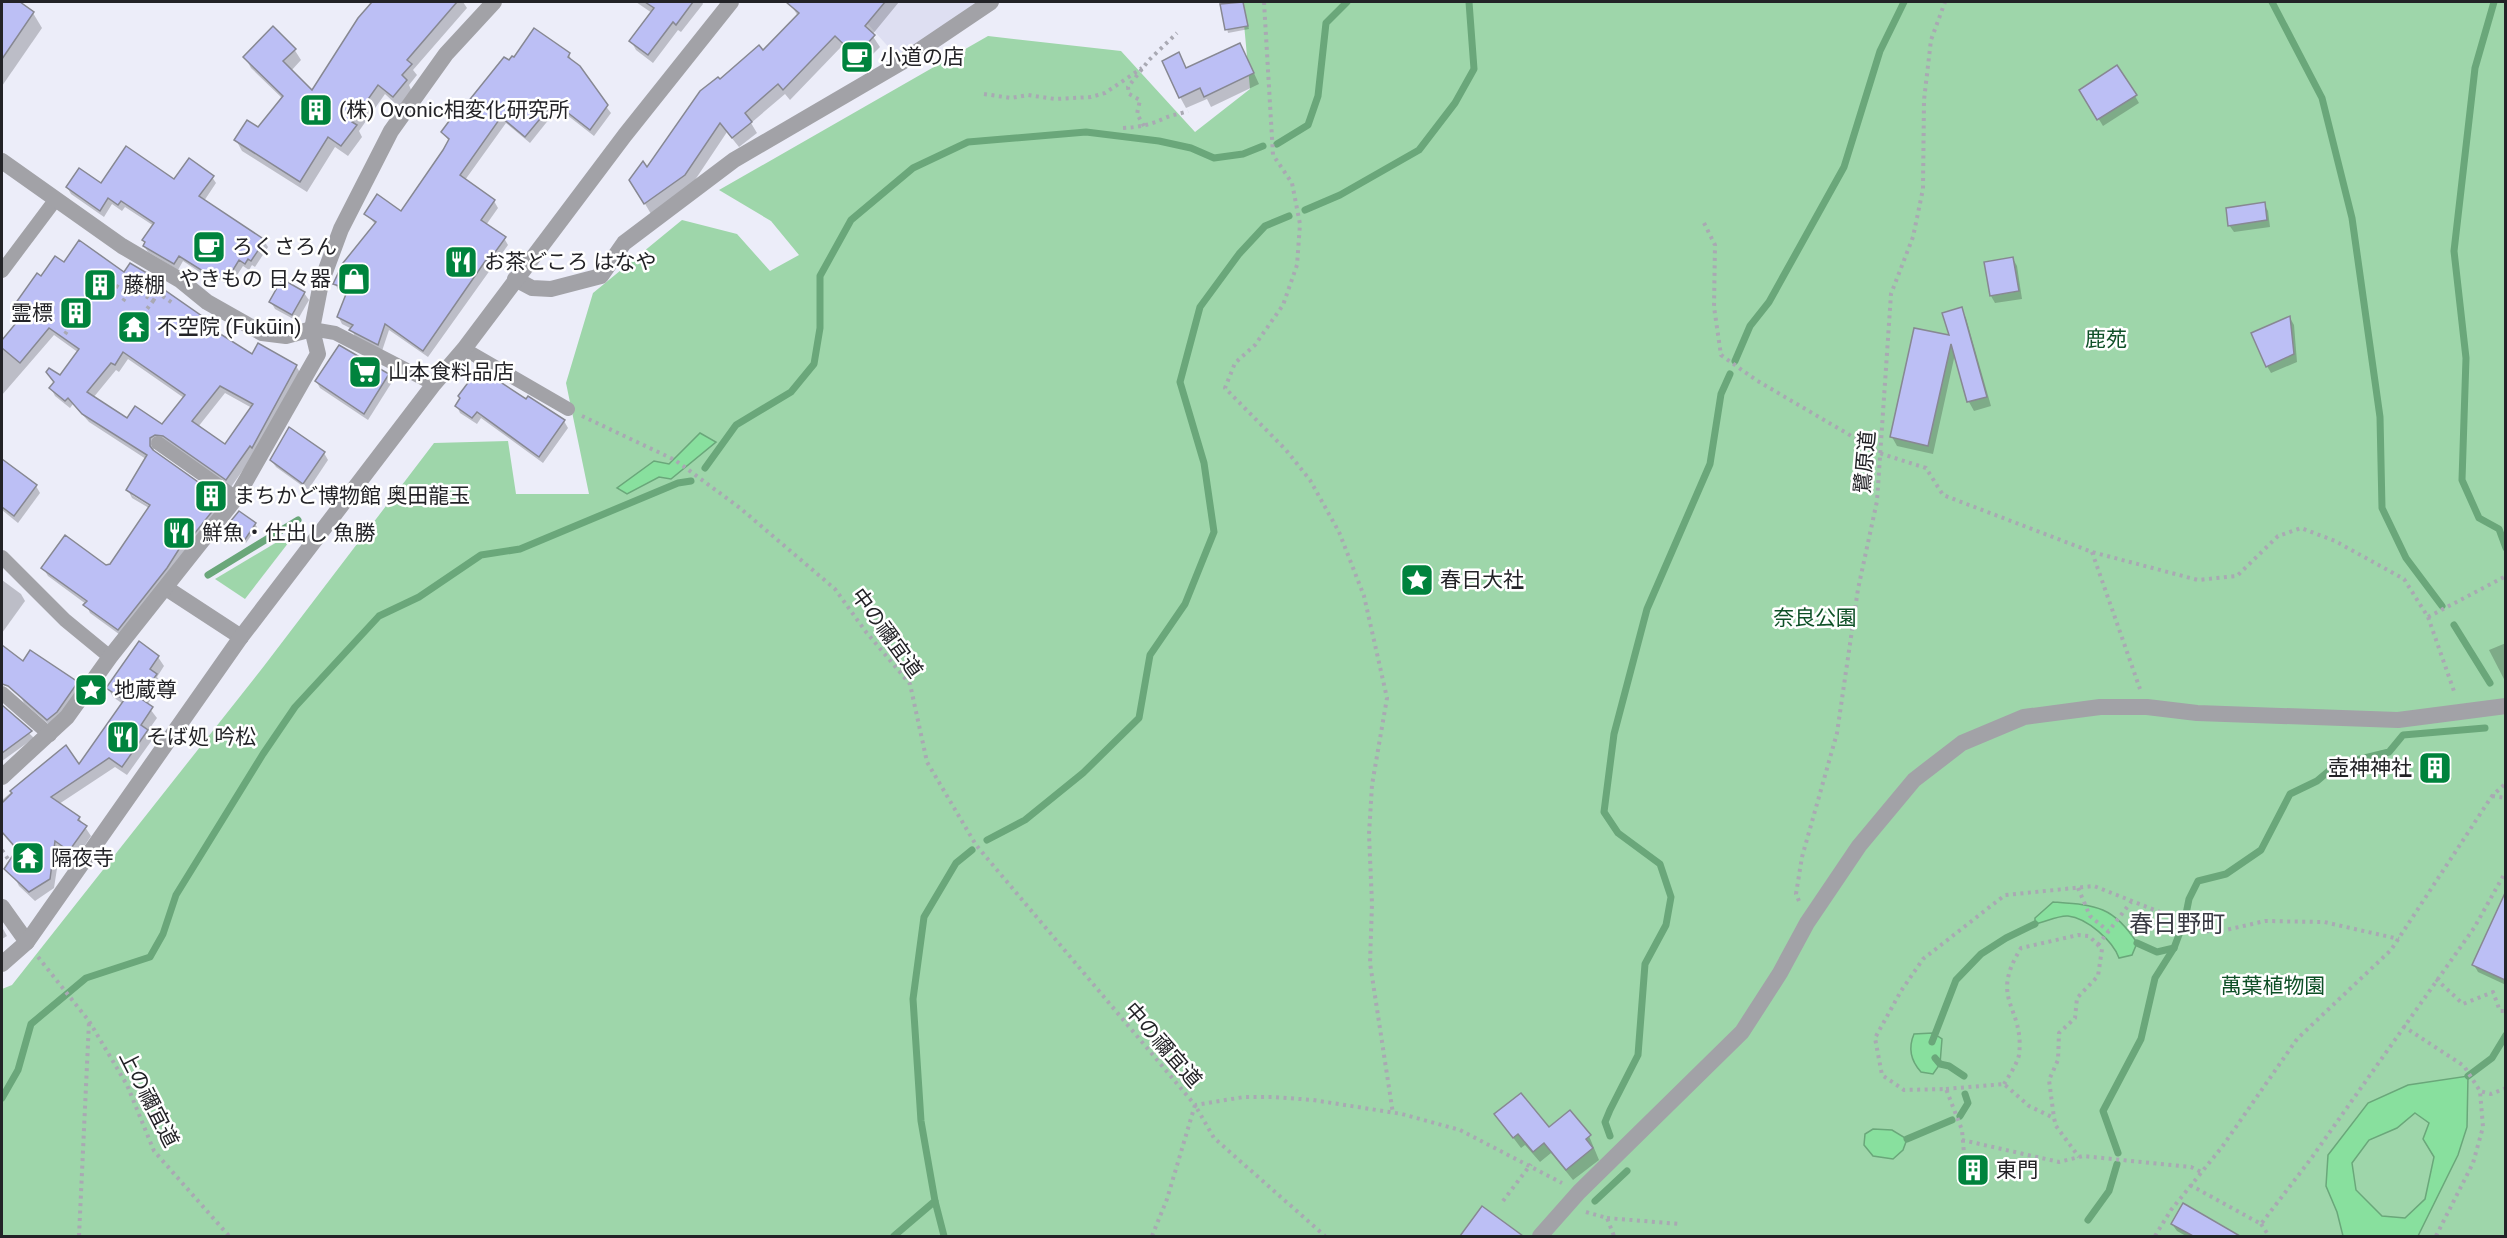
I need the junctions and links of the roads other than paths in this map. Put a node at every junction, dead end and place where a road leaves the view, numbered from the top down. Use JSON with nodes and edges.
{"nodes":[{"id":1,"x":494,"y":2,"type":"edge"},
{"id":2,"x":731,"y":2,"type":"edge"},
{"id":3,"x":991,"y":2,"type":"edge"},
{"id":4,"x":2,"y":161,"type":"edge"},
{"id":5,"x":56,"y":199,"type":"junction"},
{"id":6,"x":2,"y":271,"type":"edge"},
{"id":7,"x":515,"y":279,"type":"junction"},
{"id":8,"x":312,"y":329,"type":"junction"},
{"id":9,"x":464,"y":349,"type":"junction"},
{"id":10,"x":434,"y":384,"type":"junction"},
{"id":11,"x":568,"y":409,"type":"road end"},
{"id":12,"x":158,"y":443,"type":"dead end"},
{"id":13,"x":236,"y":498,"type":"junction"},
{"id":14,"x":2,"y":557,"type":"edge"},
{"id":15,"x":166,"y":588,"type":"junction"},
{"id":16,"x":241,"y":636,"type":"junction"},
{"id":17,"x":110,"y":657,"type":"junction"},
{"id":18,"x":2,"y":693,"type":"edge"},
{"id":19,"x":2505,"y":706,"type":"edge"},
{"id":20,"x":50,"y":735,"type":"junction"},
{"id":21,"x":2,"y":777,"type":"edge"},
{"id":22,"x":2,"y":907,"type":"edge"},
{"id":23,"x":27,"y":942,"type":"junction"},
{"id":24,"x":2,"y":964,"type":"edge"},
{"id":25,"x":1540,"y":1236,"type":"edge"}],
"edges":[{"from":1,"to":8,"type":"street"},
{"from":2,"to":7,"type":"street"},
{"from":3,"to":7,"type":"street"},
{"from":4,"to":5,"type":"street"},
{"from":5,"to":6,"type":"lane"},
{"from":5,"to":8,"type":"street"},
{"from":7,"to":9,"type":"street"},
{"from":8,"to":10,"type":"lane"},
{"from":8,"to":13,"type":"street"},
{"from":9,"to":10,"type":"street"},
{"from":9,"to":11,"type":"lane"},
{"from":10,"to":16,"type":"street"},
{"from":12,"to":13,"type":"lane"},
{"from":13,"to":15,"type":"street"},
{"from":14,"to":17,"type":"lane"},
{"from":15,"to":16,"type":"street"},
{"from":15,"to":17,"type":"street"},
{"from":16,"to":23,"type":"street"},
{"from":17,"to":20,"type":"street"},
{"from":18,"to":20,"type":"lane"},
{"from":19,"to":25,"type":"street"},
{"from":20,"to":21,"type":"street"},
{"from":22,"to":23,"type":"street"},
{"from":23,"to":24,"type":"street"}]}
